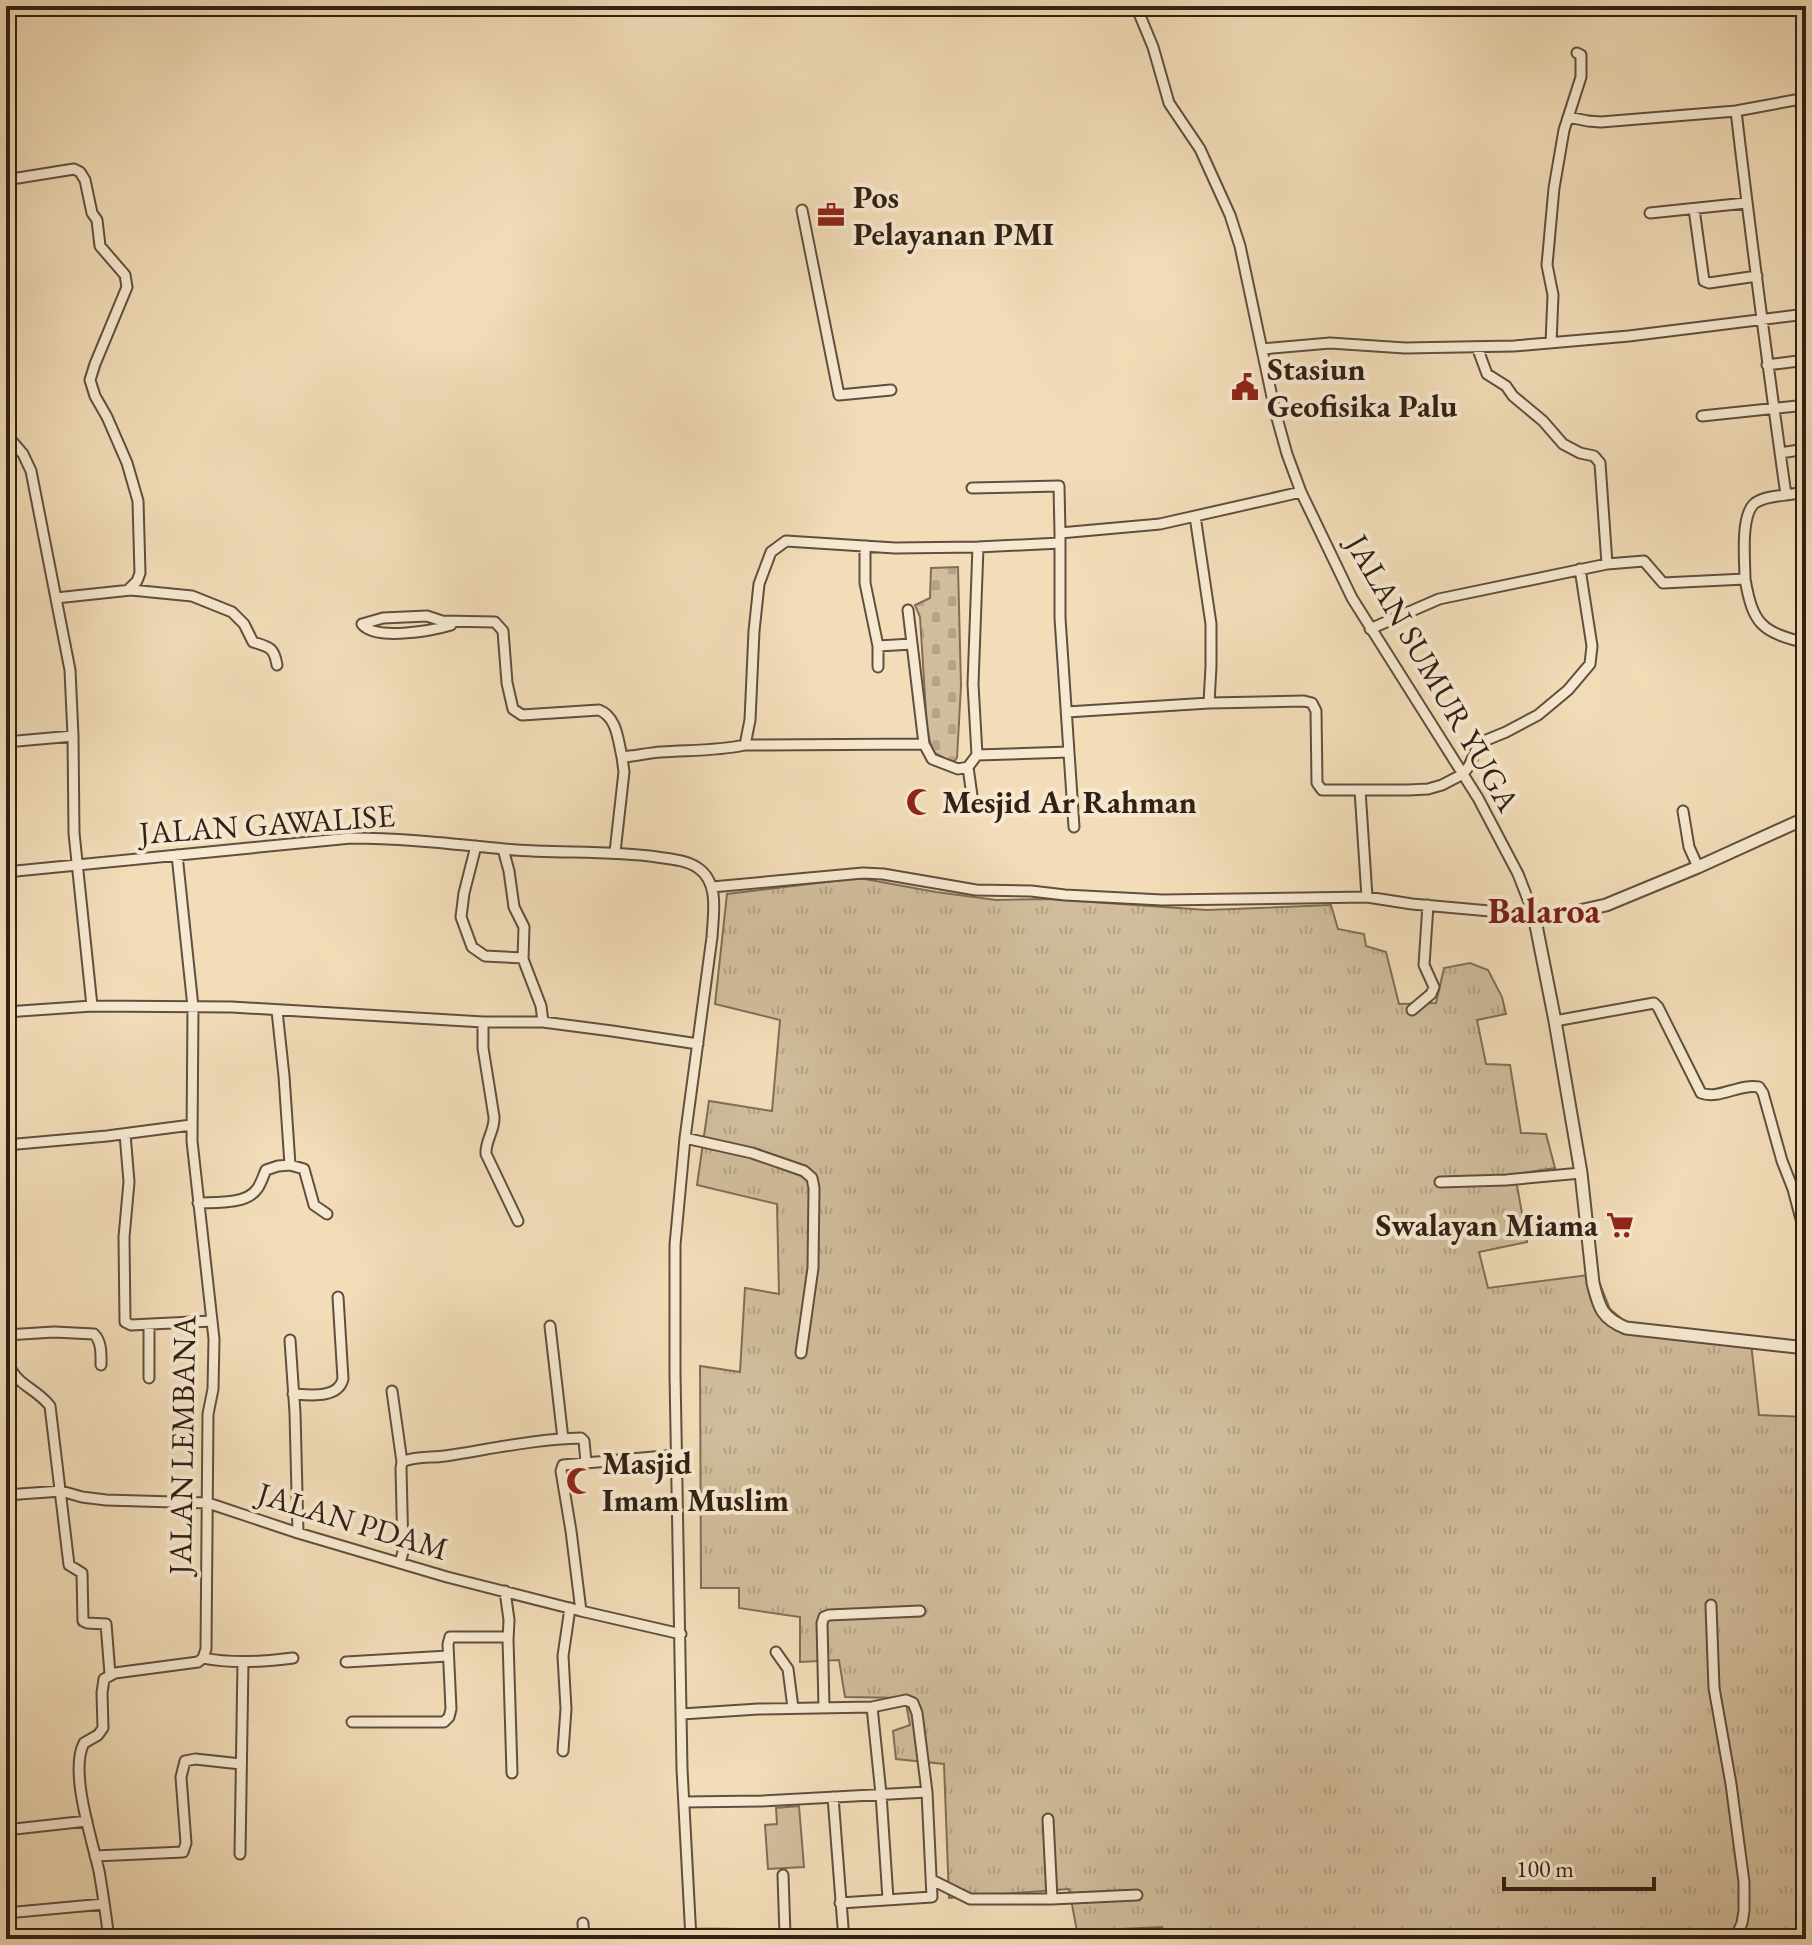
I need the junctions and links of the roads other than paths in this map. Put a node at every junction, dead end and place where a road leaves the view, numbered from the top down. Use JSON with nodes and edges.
{"nodes":[{"id":1,"x":1136,"y":6,"type":"edge"},
{"id":2,"x":1577,"y":53,"type":"dead end"},
{"id":3,"x":1806,"y":98,"type":"edge"},
{"id":4,"x":1736,"y":111,"type":"junction"},
{"id":5,"x":1568,"y":117,"type":"junction"},
{"id":6,"x":6,"y":177,"type":"edge"},
{"id":7,"x":1746,"y":203,"type":"junction"},
{"id":8,"x":1694,"y":209,"type":"junction"},
{"id":9,"x":802,"y":210,"type":"dead end"},
{"id":10,"x":1650,"y":213,"type":"dead end"},
{"id":11,"x":1757,"y":276,"type":"junction"},
{"id":12,"x":1806,"y":314,"type":"edge"},
{"id":13,"x":1763,"y":319,"type":"junction"},
{"id":14,"x":1551,"y":343,"type":"junction"},
{"id":15,"x":1477,"y":347,"type":"junction"},
{"id":16,"x":1262,"y":349,"type":"junction"},
{"id":17,"x":1806,"y":360,"type":"edge"},
{"id":18,"x":1767,"y":365,"type":"junction"},
{"id":19,"x":891,"y":390,"type":"dead end"},
{"id":20,"x":1806,"y":405,"type":"edge"},
{"id":21,"x":1773,"y":409,"type":"junction"},
{"id":22,"x":1702,"y":416,"type":"dead end"},
{"id":23,"x":6,"y":434,"type":"edge"},
{"id":24,"x":1806,"y":449,"type":"edge"},
{"id":25,"x":1780,"y":453,"type":"junction"},
{"id":26,"x":972,"y":488,"type":"dead end"},
{"id":27,"x":1301,"y":492,"type":"junction"},
{"id":28,"x":1806,"y":492,"type":"edge"},
{"id":29,"x":1786,"y":495,"type":"junction"},
{"id":30,"x":1195,"y":516,"type":"junction"},
{"id":31,"x":1060,"y":538,"type":"junction"},
{"id":32,"x":865,"y":546,"type":"junction"},
{"id":33,"x":978,"y":547,"type":"junction"},
{"id":34,"x":1607,"y":564,"type":"junction"},
{"id":35,"x":1580,"y":569,"type":"junction"},
{"id":36,"x":1745,"y":579,"type":"junction"},
{"id":37,"x":128,"y":590,"type":"junction"},
{"id":38,"x":56,"y":598,"type":"junction"},
{"id":39,"x":908,"y":610,"type":"dead end"},
{"id":40,"x":458,"y":622,"type":"junction"},
{"id":41,"x":1370,"y":629,"type":"junction"},
{"id":42,"x":1806,"y":643,"type":"edge"},
{"id":43,"x":912,"y":644,"type":"junction"},
{"id":44,"x":878,"y":646,"type":"junction"},
{"id":45,"x":277,"y":665,"type":"dead end"},
{"id":46,"x":878,"y":667,"type":"dead end"},
{"id":47,"x":1209,"y":703,"type":"junction"},
{"id":48,"x":1067,"y":712,"type":"junction"},
{"id":49,"x":73,"y":736,"type":"junction"},
{"id":50,"x":6,"y":742,"type":"edge"},
{"id":51,"x":924,"y":744,"type":"junction"},
{"id":52,"x":745,"y":745,"type":"junction"},
{"id":53,"x":1069,"y":752,"type":"junction"},
{"id":54,"x":977,"y":755,"type":"junction"},
{"id":55,"x":622,"y":757,"type":"junction"},
{"id":56,"x":968,"y":767,"type":"junction"},
{"id":57,"x":1463,"y":774,"type":"junction"},
{"id":58,"x":1360,"y":790,"type":"junction"},
{"id":59,"x":973,"y":803,"type":"dead end"},
{"id":60,"x":1683,"y":811,"type":"dead end"},
{"id":61,"x":1806,"y":818,"type":"edge"},
{"id":62,"x":1074,"y":827,"type":"dead end"},
{"id":63,"x":476,"y":846,"type":"junction"},
{"id":64,"x":503,"y":849,"type":"junction"},
{"id":65,"x":615,"y":852,"type":"junction"},
{"id":66,"x":177,"y":855,"type":"junction"},
{"id":67,"x":76,"y":864,"type":"junction"},
{"id":68,"x":1698,"y":867,"type":"junction"},
{"id":69,"x":6,"y":872,"type":"edge"},
{"id":70,"x":712,"y":887,"type":"junction"},
{"id":71,"x":1367,"y":897,"type":"junction"},
{"id":72,"x":1428,"y":905,"type":"junction"},
{"id":73,"x":1534,"y":915,"type":"junction"},
{"id":74,"x":523,"y":958,"type":"junction"},
{"id":75,"x":92,"y":1006,"type":"junction"},
{"id":76,"x":193,"y":1007,"type":"junction"},
{"id":77,"x":1412,"y":1010,"type":"dead end"},
{"id":78,"x":277,"y":1011,"type":"junction"},
{"id":79,"x":6,"y":1012,"type":"edge"},
{"id":80,"x":1555,"y":1021,"type":"junction"},
{"id":81,"x":483,"y":1022,"type":"junction"},
{"id":82,"x":543,"y":1022,"type":"junction"},
{"id":83,"x":698,"y":1044,"type":"junction"},
{"id":84,"x":191,"y":1125,"type":"junction"},
{"id":85,"x":125,"y":1134,"type":"junction"},
{"id":86,"x":685,"y":1138,"type":"junction"},
{"id":87,"x":6,"y":1145,"type":"edge"},
{"id":88,"x":290,"y":1165,"type":"junction"},
{"id":89,"x":1581,"y":1173,"type":"junction"},
{"id":90,"x":1440,"y":1182,"type":"dead end"},
{"id":91,"x":198,"y":1203,"type":"junction"},
{"id":92,"x":327,"y":1214,"type":"dead end"},
{"id":93,"x":518,"y":1221,"type":"dead end"},
{"id":94,"x":1805,"y":1232,"type":"edge"},
{"id":95,"x":338,"y":1297,"type":"dead end"},
{"id":96,"x":212,"y":1321,"type":"junction"},
{"id":97,"x":149,"y":1325,"type":"junction"},
{"id":98,"x":550,"y":1326,"type":"dead end"},
{"id":99,"x":6,"y":1335,"type":"edge"},
{"id":100,"x":290,"y":1340,"type":"dead end"},
{"id":101,"x":1806,"y":1348,"type":"edge"},
{"id":102,"x":801,"y":1353,"type":"dead end"},
{"id":103,"x":6,"y":1357,"type":"edge"},
{"id":104,"x":101,"y":1365,"type":"dead end"},
{"id":105,"x":149,"y":1378,"type":"dead end"},
{"id":106,"x":392,"y":1391,"type":"dead end"},
{"id":107,"x":293,"y":1394,"type":"junction"},
{"id":108,"x":563,"y":1439,"type":"junction"},
{"id":109,"x":676,"y":1455,"type":"junction"},
{"id":110,"x":402,"y":1462,"type":"junction"},
{"id":111,"x":586,"y":1462,"type":"junction"},
{"id":112,"x":6,"y":1495,"type":"edge"},
{"id":113,"x":62,"y":1497,"type":"junction"},
{"id":114,"x":208,"y":1503,"type":"junction"},
{"id":115,"x":298,"y":1533,"type":"junction"},
{"id":116,"x":400,"y":1563,"type":"junction"},
{"id":117,"x":505,"y":1591,"type":"junction"},
{"id":118,"x":1711,"y":1605,"type":"dead end"},
{"id":119,"x":570,"y":1608,"type":"junction"},
{"id":120,"x":581,"y":1611,"type":"junction"},
{"id":121,"x":920,"y":1611,"type":"dead end"},
{"id":122,"x":681,"y":1634,"type":"junction"},
{"id":123,"x":508,"y":1637,"type":"junction"},
{"id":124,"x":776,"y":1652,"type":"dead end"},
{"id":125,"x":448,"y":1656,"type":"junction"},
{"id":126,"x":203,"y":1658,"type":"junction"},
{"id":127,"x":293,"y":1658,"type":"dead end"},
{"id":128,"x":243,"y":1662,"type":"junction"},
{"id":129,"x":346,"y":1662,"type":"dead end"},
{"id":130,"x":110,"y":1674,"type":"junction"},
{"id":131,"x":824,"y":1707,"type":"junction"},
{"id":132,"x":872,"y":1707,"type":"junction"},
{"id":133,"x":793,"y":1708,"type":"junction"},
{"id":134,"x":682,"y":1714,"type":"junction"},
{"id":135,"x":352,"y":1722,"type":"dead end"},
{"id":136,"x":563,"y":1751,"type":"dead end"},
{"id":137,"x":241,"y":1764,"type":"junction"},
{"id":138,"x":512,"y":1773,"type":"dead end"},
{"id":139,"x":927,"y":1792,"type":"junction"},
{"id":140,"x":881,"y":1794,"type":"junction"},
{"id":141,"x":833,"y":1797,"type":"junction"},
{"id":142,"x":684,"y":1802,"type":"junction"},
{"id":143,"x":1048,"y":1819,"type":"dead end"},
{"id":144,"x":87,"y":1821,"type":"junction"},
{"id":145,"x":6,"y":1830,"type":"edge"},
{"id":146,"x":240,"y":1854,"type":"dead end"},
{"id":147,"x":95,"y":1856,"type":"junction"},
{"id":148,"x":783,"y":1875,"type":"dead end"},
{"id":149,"x":932,"y":1880,"type":"junction"},
{"id":150,"x":1137,"y":1895,"type":"dead end"},
{"id":151,"x":888,"y":1899,"type":"junction"},
{"id":152,"x":1052,"y":1899,"type":"junction"},
{"id":153,"x":840,"y":1903,"type":"junction"},
{"id":154,"x":104,"y":1904,"type":"junction"},
{"id":155,"x":6,"y":1913,"type":"edge"},
{"id":156,"x":583,"y":1923,"type":"dead end"},
{"id":157,"x":843,"y":1927,"type":"dead end"},
{"id":158,"x":691,"y":1937,"type":"edge"},
{"id":159,"x":109,"y":1939,"type":"edge"},
{"id":160,"x":584,"y":1939,"type":"edge"},
{"id":161,"x":1735,"y":1939,"type":"edge"}],
"edges":[{"from":1,"to":16,"type":"street","name":"JALAN SUMUR YUGA"},
{"from":2,"to":5,"type":"street"},
{"from":3,"to":4,"type":"street"},
{"from":4,"to":5,"type":"street"},
{"from":4,"to":7,"type":"street"},
{"from":5,"to":14,"type":"street"},
{"from":6,"to":37,"type":"street"},
{"from":7,"to":8,"type":"street"},
{"from":7,"to":11,"type":"street"},
{"from":8,"to":10,"type":"street"},
{"from":8,"to":11,"type":"street"},
{"from":9,"to":19,"type":"street"},
{"from":11,"to":13,"type":"street"},
{"from":12,"to":13,"type":"street"},
{"from":13,"to":14,"type":"street"},
{"from":13,"to":18,"type":"street"},
{"from":14,"to":15,"type":"street"},
{"from":15,"to":16,"type":"street"},
{"from":15,"to":34,"type":"street"},
{"from":16,"to":27,"type":"street","name":"JALAN SUMUR YUGA"},
{"from":17,"to":18,"type":"street"},
{"from":18,"to":21,"type":"street"},
{"from":20,"to":21,"type":"street"},
{"from":21,"to":22,"type":"street"},
{"from":21,"to":25,"type":"street"},
{"from":23,"to":38,"type":"street"},
{"from":24,"to":25,"type":"street"},
{"from":25,"to":29,"type":"street"},
{"from":26,"to":31,"type":"street"},
{"from":27,"to":30,"type":"street"},
{"from":27,"to":41,"type":"street","name":"JALAN SUMUR YUGA"},
{"from":28,"to":29,"type":"street"},
{"from":29,"to":36,"type":"street"},
{"from":30,"to":31,"type":"street"},
{"from":30,"to":47,"type":"street"},
{"from":31,"to":33,"type":"street"},
{"from":31,"to":48,"type":"street"},
{"from":32,"to":33,"type":"street"},
{"from":32,"to":44,"type":"street"},
{"from":32,"to":52,"type":"street"},
{"from":33,"to":54,"type":"street"},
{"from":34,"to":35,"type":"street"},
{"from":34,"to":36,"type":"street"},
{"from":35,"to":41,"type":"street"},
{"from":35,"to":57,"type":"street"},
{"from":36,"to":42,"type":"street"},
{"from":37,"to":38,"type":"street"},
{"from":37,"to":45,"type":"street"},
{"from":38,"to":49,"type":"street"},
{"from":39,"to":43,"type":"street"},
{"from":40,"to":40,"type":"street"},
{"from":40,"to":55,"type":"street"},
{"from":41,"to":57,"type":"street","name":"JALAN SUMUR YUGA"},
{"from":43,"to":44,"type":"street"},
{"from":43,"to":51,"type":"street"},
{"from":44,"to":46,"type":"street"},
{"from":47,"to":48,"type":"street"},
{"from":47,"to":58,"type":"street"},
{"from":48,"to":53,"type":"street"},
{"from":49,"to":50,"type":"street"},
{"from":49,"to":67,"type":"street"},
{"from":51,"to":52,"type":"street"},
{"from":51,"to":56,"type":"street"},
{"from":52,"to":55,"type":"street"},
{"from":53,"to":54,"type":"street"},
{"from":53,"to":62,"type":"street"},
{"from":54,"to":56,"type":"street"},
{"from":55,"to":65,"type":"street"},
{"from":56,"to":59,"type":"street"},
{"from":57,"to":58,"type":"street"},
{"from":57,"to":73,"type":"street","name":"JALAN SUMUR YUGA"},
{"from":58,"to":71,"type":"street"},
{"from":60,"to":68,"type":"street"},
{"from":61,"to":68,"type":"street"},
{"from":63,"to":64,"type":"street","name":"JALAN GAWALISE"},
{"from":63,"to":66,"type":"street","name":"JALAN GAWALISE"},
{"from":63,"to":74,"type":"street"},
{"from":64,"to":65,"type":"street","name":"JALAN GAWALISE"},
{"from":64,"to":74,"type":"street"},
{"from":65,"to":70,"type":"street","name":"JALAN GAWALISE"},
{"from":66,"to":67,"type":"street","name":"JALAN GAWALISE"},
{"from":66,"to":76,"type":"street","name":"JALAN LEMBANA"},
{"from":67,"to":69,"type":"street","name":"JALAN GAWALISE"},
{"from":67,"to":75,"type":"street"},
{"from":68,"to":73,"type":"street"},
{"from":70,"to":71,"type":"street"},
{"from":70,"to":83,"type":"street"},
{"from":71,"to":72,"type":"street"},
{"from":72,"to":73,"type":"street"},
{"from":72,"to":77,"type":"street"},
{"from":73,"to":80,"type":"street"},
{"from":74,"to":82,"type":"street"},
{"from":75,"to":76,"type":"street"},
{"from":75,"to":79,"type":"street"},
{"from":76,"to":78,"type":"street"},
{"from":76,"to":84,"type":"street","name":"JALAN LEMBANA"},
{"from":78,"to":81,"type":"street"},
{"from":78,"to":88,"type":"street"},
{"from":80,"to":89,"type":"street"},
{"from":80,"to":94,"type":"street"},
{"from":81,"to":82,"type":"street"},
{"from":81,"to":93,"type":"street"},
{"from":82,"to":83,"type":"street"},
{"from":83,"to":86,"type":"street"},
{"from":84,"to":85,"type":"street"},
{"from":84,"to":91,"type":"street","name":"JALAN LEMBANA"},
{"from":85,"to":87,"type":"street"},
{"from":85,"to":97,"type":"street"},
{"from":86,"to":102,"type":"street"},
{"from":86,"to":109,"type":"street"},
{"from":88,"to":91,"type":"street"},
{"from":88,"to":92,"type":"street"},
{"from":89,"to":90,"type":"street"},
{"from":89,"to":101,"type":"street"},
{"from":91,"to":96,"type":"street","name":"JALAN LEMBANA"},
{"from":95,"to":107,"type":"street"},
{"from":96,"to":97,"type":"street"},
{"from":96,"to":114,"type":"street","name":"JALAN LEMBANA"},
{"from":97,"to":105,"type":"street"},
{"from":98,"to":108,"type":"street"},
{"from":99,"to":104,"type":"street"},
{"from":100,"to":107,"type":"street"},
{"from":103,"to":113,"type":"street"},
{"from":106,"to":110,"type":"street"},
{"from":107,"to":115,"type":"street"},
{"from":108,"to":110,"type":"street"},
{"from":108,"to":111,"type":"street"},
{"from":109,"to":111,"type":"street"},
{"from":109,"to":122,"type":"street"},
{"from":110,"to":116,"type":"street"},
{"from":111,"to":120,"type":"street"},
{"from":112,"to":113,"type":"street","name":"JALAN PDAM"},
{"from":113,"to":114,"type":"street","name":"JALAN PDAM"},
{"from":113,"to":130,"type":"street"},
{"from":114,"to":115,"type":"street","name":"JALAN PDAM"},
{"from":114,"to":126,"type":"street","name":"JALAN LEMBANA"},
{"from":115,"to":116,"type":"street","name":"JALAN PDAM"},
{"from":116,"to":117,"type":"street","name":"JALAN PDAM"},
{"from":117,"to":119,"type":"street","name":"JALAN PDAM"},
{"from":117,"to":123,"type":"street"},
{"from":118,"to":161,"type":"street"},
{"from":119,"to":120,"type":"street","name":"JALAN PDAM"},
{"from":119,"to":136,"type":"street"},
{"from":120,"to":122,"type":"street","name":"JALAN PDAM"},
{"from":121,"to":131,"type":"street"},
{"from":122,"to":134,"type":"street"},
{"from":123,"to":125,"type":"street"},
{"from":123,"to":138,"type":"street"},
{"from":124,"to":133,"type":"street"},
{"from":125,"to":129,"type":"street"},
{"from":125,"to":135,"type":"street"},
{"from":126,"to":128,"type":"street"},
{"from":126,"to":130,"type":"street"},
{"from":127,"to":128,"type":"street"},
{"from":128,"to":137,"type":"street"},
{"from":130,"to":144,"type":"street"},
{"from":131,"to":132,"type":"street"},
{"from":131,"to":133,"type":"street"},
{"from":132,"to":139,"type":"street"},
{"from":132,"to":140,"type":"street"},
{"from":133,"to":134,"type":"street"},
{"from":134,"to":142,"type":"street"},
{"from":137,"to":146,"type":"street"},
{"from":137,"to":147,"type":"street"},
{"from":139,"to":140,"type":"street"},
{"from":139,"to":149,"type":"street"},
{"from":140,"to":141,"type":"street"},
{"from":140,"to":151,"type":"street"},
{"from":141,"to":142,"type":"street"},
{"from":141,"to":153,"type":"street"},
{"from":142,"to":158,"type":"street"},
{"from":143,"to":152,"type":"street"},
{"from":144,"to":145,"type":"street"},
{"from":144,"to":147,"type":"street"},
{"from":147,"to":154,"type":"street"},
{"from":148,"to":158,"type":"street"},
{"from":149,"to":151,"type":"street"},
{"from":149,"to":152,"type":"street"},
{"from":150,"to":152,"type":"street"},
{"from":151,"to":153,"type":"street"},
{"from":153,"to":157,"type":"street"},
{"from":154,"to":155,"type":"street"},
{"from":154,"to":159,"type":"street"},
{"from":156,"to":160,"type":"street"}]}
